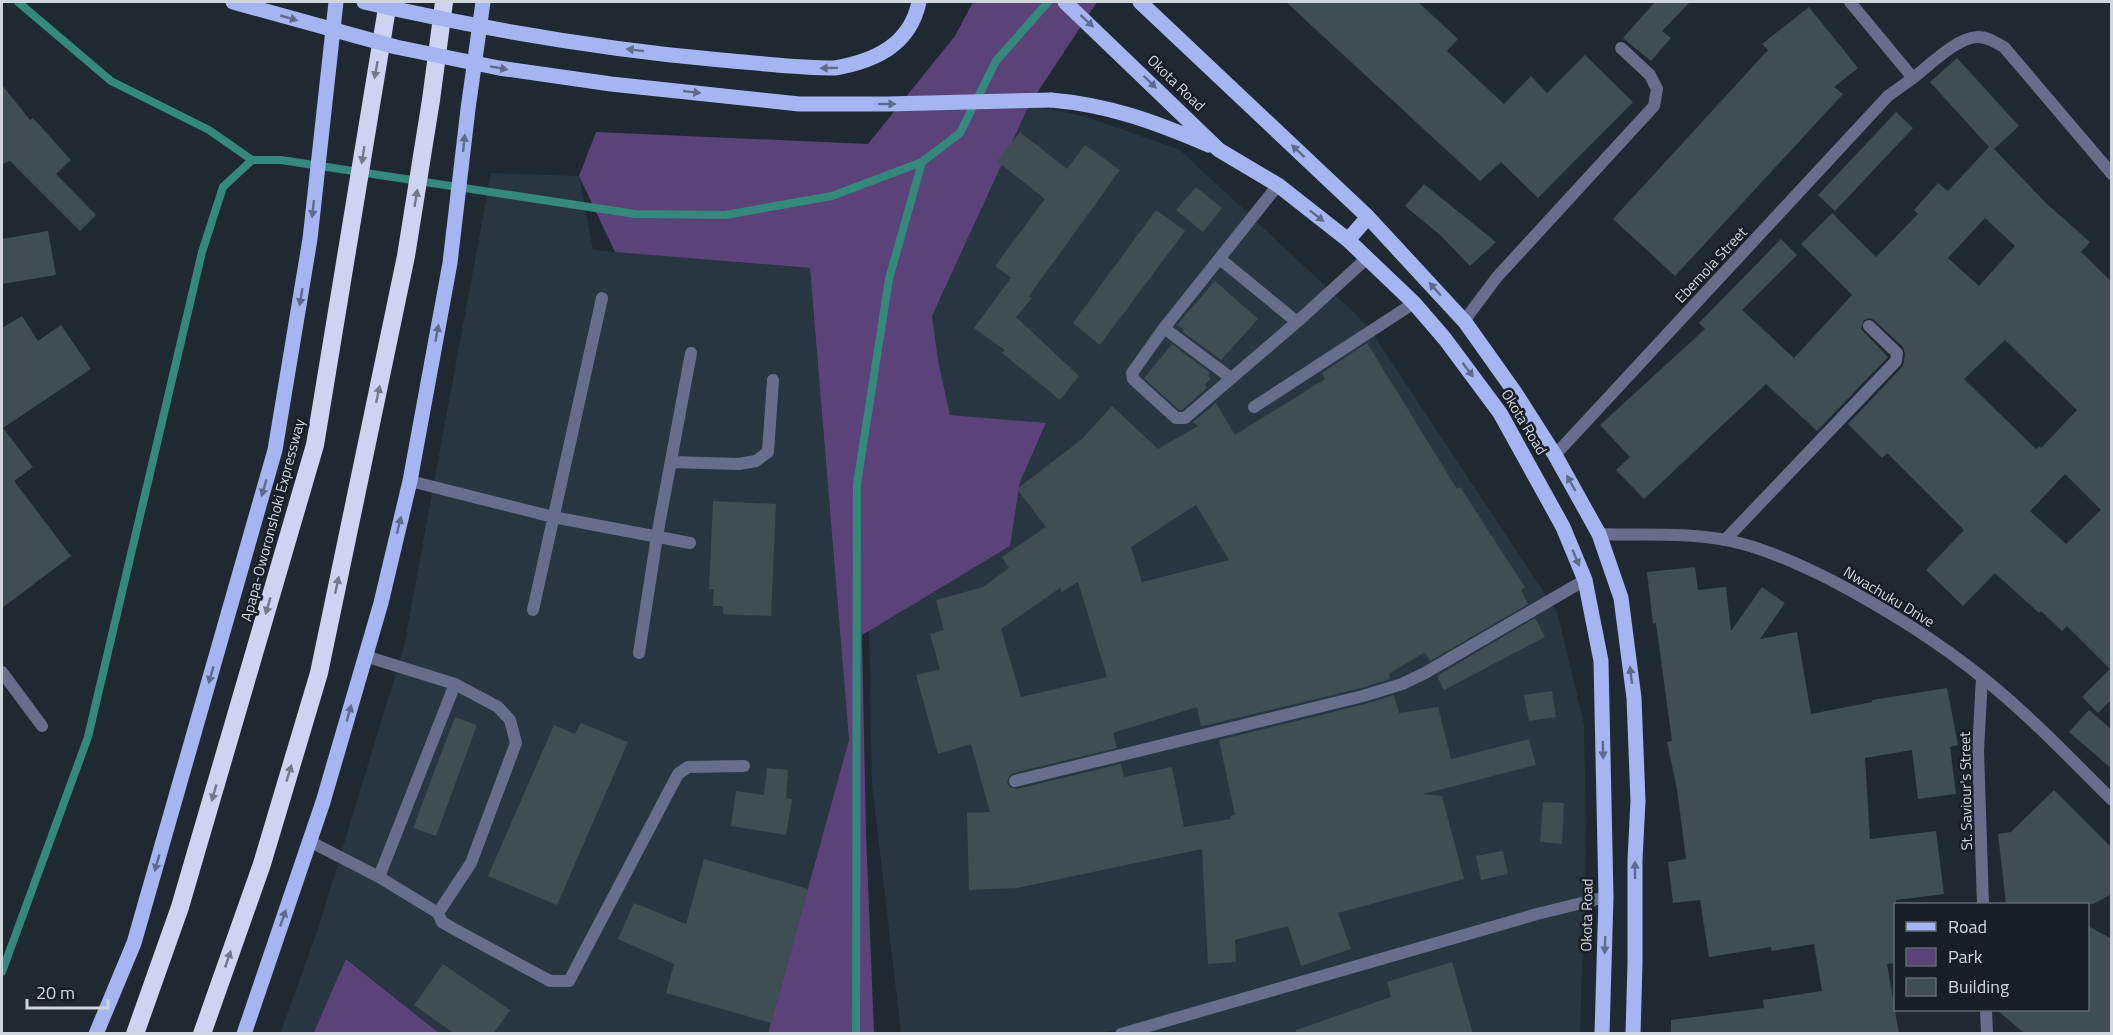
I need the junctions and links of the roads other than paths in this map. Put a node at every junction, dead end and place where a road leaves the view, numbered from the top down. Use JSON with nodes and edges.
{"nodes":[{"id":1,"x":233,"y":2,"type":"edge"},
{"id":2,"x":336,"y":2,"type":"edge"},
{"id":3,"x":364,"y":2,"type":"edge"},
{"id":4,"x":388,"y":2,"type":"edge"},
{"id":5,"x":444,"y":2,"type":"edge"},
{"id":6,"x":919,"y":2,"type":"edge"},
{"id":7,"x":1065,"y":2,"type":"edge"},
{"id":8,"x":1850,"y":2,"type":"edge"},
{"id":9,"x":1143,"y":4,"type":"edge"},
{"id":10,"x":483,"y":5,"type":"edge"},
{"id":11,"x":1621,"y":48,"type":"dead end"},
{"id":12,"x":1913,"y":78,"type":"junction"},
{"id":13,"x":1219,"y":150,"type":"junction"},
{"id":14,"x":2112,"y":174,"type":"edge"},
{"id":15,"x":1278,"y":185,"type":"junction"},
{"id":16,"x":1368,"y":217,"type":"junction"},
{"id":17,"x":1348,"y":240,"type":"junction"},
{"id":18,"x":1220,"y":259,"type":"junction"},
{"id":19,"x":1366,"y":259,"type":"junction"},
{"id":20,"x":602,"y":298,"type":"dead end"},
{"id":21,"x":1414,"y":303,"type":"junction"},
{"id":22,"x":1464,"y":321,"type":"junction"},
{"id":23,"x":1297,"y":322,"type":"junction"},
{"id":24,"x":1869,"y":326,"type":"dead end"},
{"id":25,"x":1164,"y":328,"type":"junction"},
{"id":26,"x":692,"y":353,"type":"dead end"},
{"id":27,"x":1231,"y":378,"type":"junction"},
{"id":28,"x":773,"y":380,"type":"dead end"},
{"id":29,"x":1254,"y":407,"type":"dead end"},
{"id":30,"x":1556,"y":455,"type":"junction"},
{"id":31,"x":671,"y":462,"type":"junction"},
{"id":32,"x":410,"y":481,"type":"junction"},
{"id":33,"x":553,"y":517,"type":"junction"},
{"id":34,"x":1599,"y":534,"type":"junction"},
{"id":35,"x":657,"y":536,"type":"junction"},
{"id":36,"x":1725,"y":540,"type":"junction"},
{"id":37,"x":690,"y":543,"type":"dead end"},
{"id":38,"x":1585,"y":580,"type":"junction"},
{"id":39,"x":533,"y":610,"type":"dead end"},
{"id":40,"x":639,"y":653,"type":"dead end"},
{"id":41,"x":365,"y":656,"type":"junction"},
{"id":42,"x":2,"y":672,"type":"edge"},
{"id":43,"x":1982,"y":677,"type":"junction"},
{"id":44,"x":454,"y":684,"type":"junction"},
{"id":45,"x":42,"y":726,"type":"dead end"},
{"id":46,"x":744,"y":766,"type":"dead end"},
{"id":47,"x":1015,"y":781,"type":"dead end"},
{"id":48,"x":2112,"y":800,"type":"edge"},
{"id":49,"x":309,"y":841,"type":"junction"},
{"id":50,"x":379,"y":877,"type":"junction"},
{"id":51,"x":1606,"y":897,"type":"junction"},
{"id":52,"x":1983,"y":903,"type":"edge"},
{"id":53,"x":438,"y":913,"type":"junction"},
{"id":54,"x":1986,"y":1011,"type":"edge"},
{"id":55,"x":96,"y":1034,"type":"edge"},
{"id":56,"x":135,"y":1034,"type":"edge"},
{"id":57,"x":202,"y":1034,"type":"edge"},
{"id":58,"x":244,"y":1034,"type":"edge"},
{"id":59,"x":1121,"y":1034,"type":"edge"},
{"id":60,"x":1602,"y":1034,"type":"edge"},
{"id":61,"x":1633,"y":1034,"type":"edge"},
{"id":62,"x":1987,"y":1034,"type":"edge"}],
"edges":[{"from":1,"to":13,"type":"main road","one_way":true,"bridge":true},
{"from":2,"to":55,"type":"main road","name":"Apapa-Oworonshoki Expressway","one_way":true},
{"from":6,"to":3,"type":"main road","one_way":true,"bridge":true},
{"from":4,"to":56,"type":"highway","name":"Apapa-Oworonshoki Expressway","one_way":true},
{"from":57,"to":5,"type":"highway","one_way":true},
{"from":7,"to":13,"type":"main road","name":"Okota Road","one_way":true},
{"from":8,"to":12,"type":"street"},
{"from":16,"to":9,"type":"main road","name":"Okota Road","one_way":true},
{"from":32,"to":10,"type":"main road","one_way":true},
{"from":11,"to":22,"type":"street"},
{"from":12,"to":14,"type":"street","name":"Ebemola Street"},
{"from":12,"to":30,"type":"street","name":"Ebemola Street"},
{"from":13,"to":15,"type":"main road","name":"Okota Road"},
{"from":15,"to":17,"type":"main road","name":"Okota Road","one_way":true},
{"from":15,"to":18,"type":"street"},
{"from":16,"to":17,"type":"main road"},
{"from":22,"to":16,"type":"main road","name":"Okota Road","one_way":true},
{"from":17,"to":19,"type":"main road","name":"Okota Road"},
{"from":18,"to":23,"type":"street"},
{"from":18,"to":25,"type":"street"},
{"from":19,"to":21,"type":"main road","name":"Okota Road"},
{"from":19,"to":23,"type":"street"},
{"from":20,"to":33,"type":"street"},
{"from":21,"to":29,"type":"street"},
{"from":21,"to":38,"type":"main road","name":"Okota Road","one_way":true},
{"from":22,"to":30,"type":"main road","name":"Okota Road"},
{"from":23,"to":27,"type":"street"},
{"from":24,"to":36,"type":"street"},
{"from":25,"to":27,"type":"street"},
{"from":25,"to":27,"type":"street"},
{"from":26,"to":31,"type":"street"},
{"from":28,"to":31,"type":"street"},
{"from":34,"to":30,"type":"main road","name":"Okota Road","one_way":true},
{"from":31,"to":35,"type":"street"},
{"from":32,"to":33,"type":"street"},
{"from":41,"to":32,"type":"main road","one_way":true},
{"from":33,"to":35,"type":"street"},
{"from":33,"to":39,"type":"street"},
{"from":34,"to":36,"type":"street","name":"Nwachuku Drive"},
{"from":61,"to":34,"type":"main road","name":"Okota Road","one_way":true},
{"from":35,"to":37,"type":"street"},
{"from":35,"to":40,"type":"street"},
{"from":36,"to":43,"type":"street","name":"Nwachuku Drive"},
{"from":38,"to":47,"type":"street"},
{"from":38,"to":51,"type":"main road","name":"Okota Road","one_way":true},
{"from":41,"to":44,"type":"street"},
{"from":49,"to":41,"type":"main road","one_way":true},
{"from":42,"to":45,"type":"street"},
{"from":43,"to":48,"type":"street","name":"Nwachuku Drive"},
{"from":43,"to":52,"type":"street","name":"St. Saviour's Street"},
{"from":44,"to":50,"type":"street"},
{"from":44,"to":53,"type":"street"},
{"from":46,"to":53,"type":"street"},
{"from":49,"to":50,"type":"street"},
{"from":58,"to":49,"type":"main road","one_way":true},
{"from":50,"to":53,"type":"street"},
{"from":51,"to":59,"type":"street"},
{"from":51,"to":60,"type":"main road","name":"Okota Road","one_way":true},
{"from":54,"to":62,"type":"street"}]}
